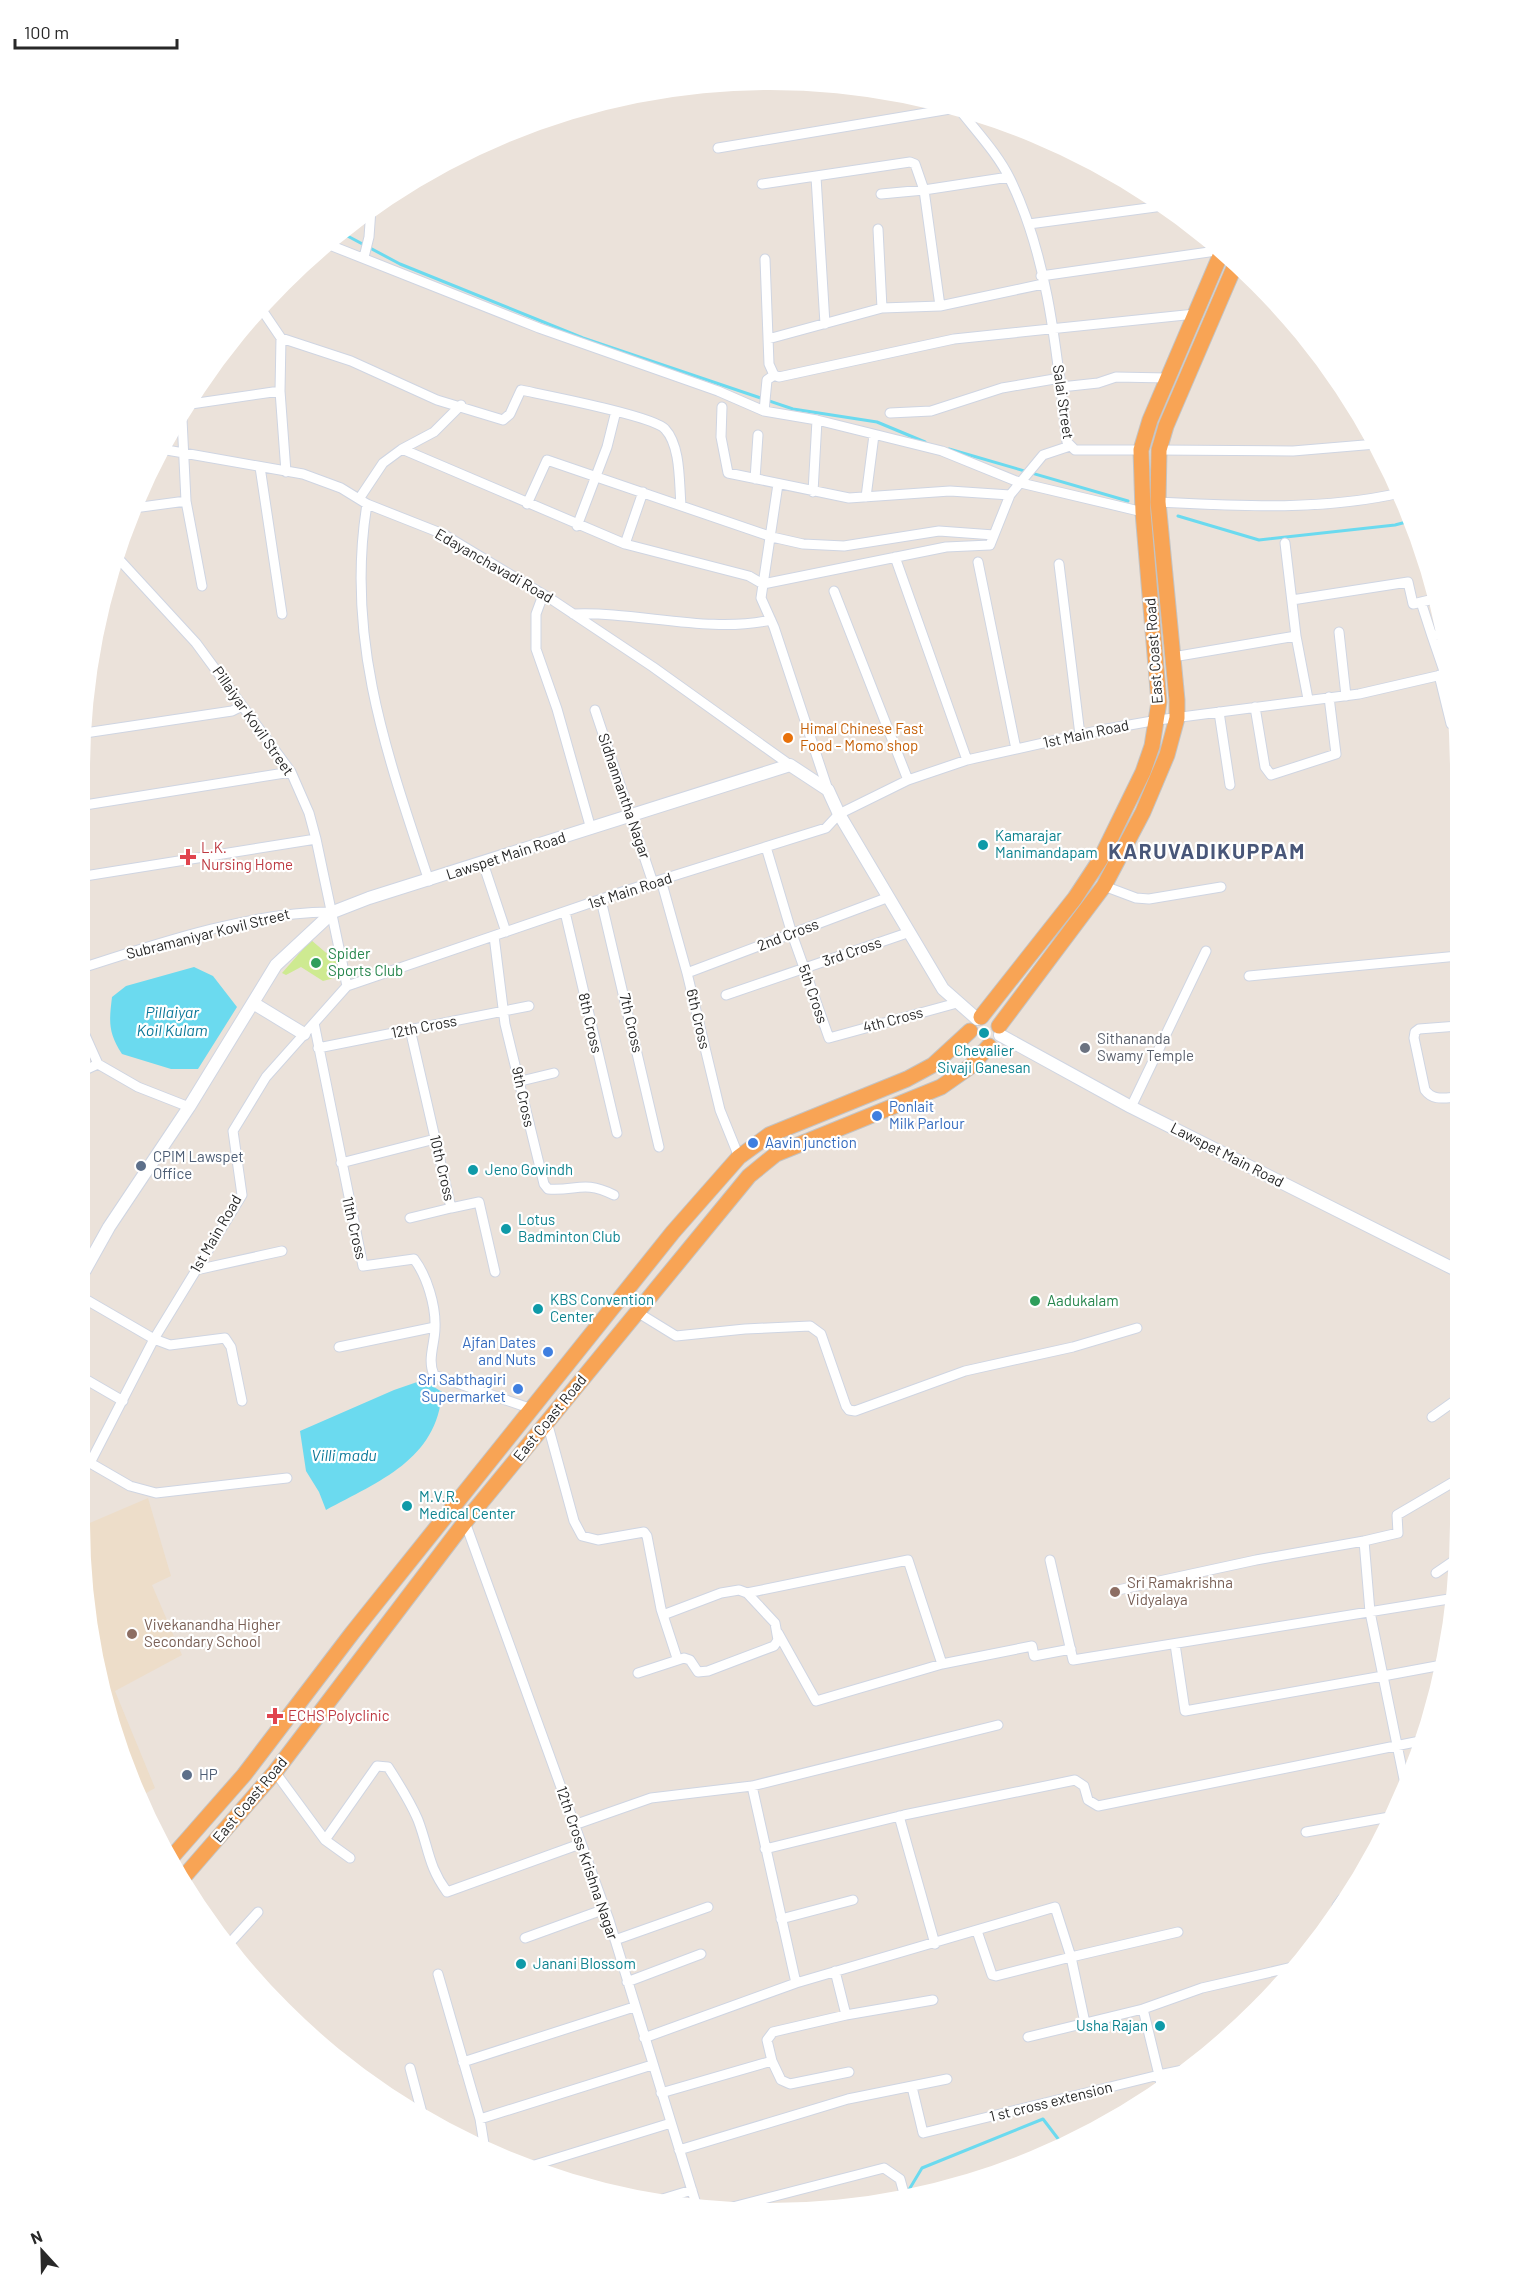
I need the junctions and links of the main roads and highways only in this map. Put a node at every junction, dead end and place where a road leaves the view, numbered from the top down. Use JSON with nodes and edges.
{"nodes":[{"id":1,"x":1219,"y":260,"type":"edge"},
{"id":2,"x":1232,"y":272,"type":"edge"},
{"id":3,"x":976,"y":1022,"type":"junction"},
{"id":4,"x":996,"y":1036,"type":"junction"},
{"id":5,"x":176,"y":1853,"type":"edge"},
{"id":6,"x":187,"y":1873,"type":"edge"}],
"edges":[{"from":1,"to":3,"type":"highway","name":"East Coast Road"},
{"from":2,"to":4,"type":"highway","name":"East Coast Road"},
{"from":3,"to":4,"type":"highway"},
{"from":3,"to":4,"type":"highway"},
{"from":3,"to":5,"type":"highway","name":"East Coast Road"},
{"from":4,"to":6,"type":"highway","name":"East Coast Road"}]}
